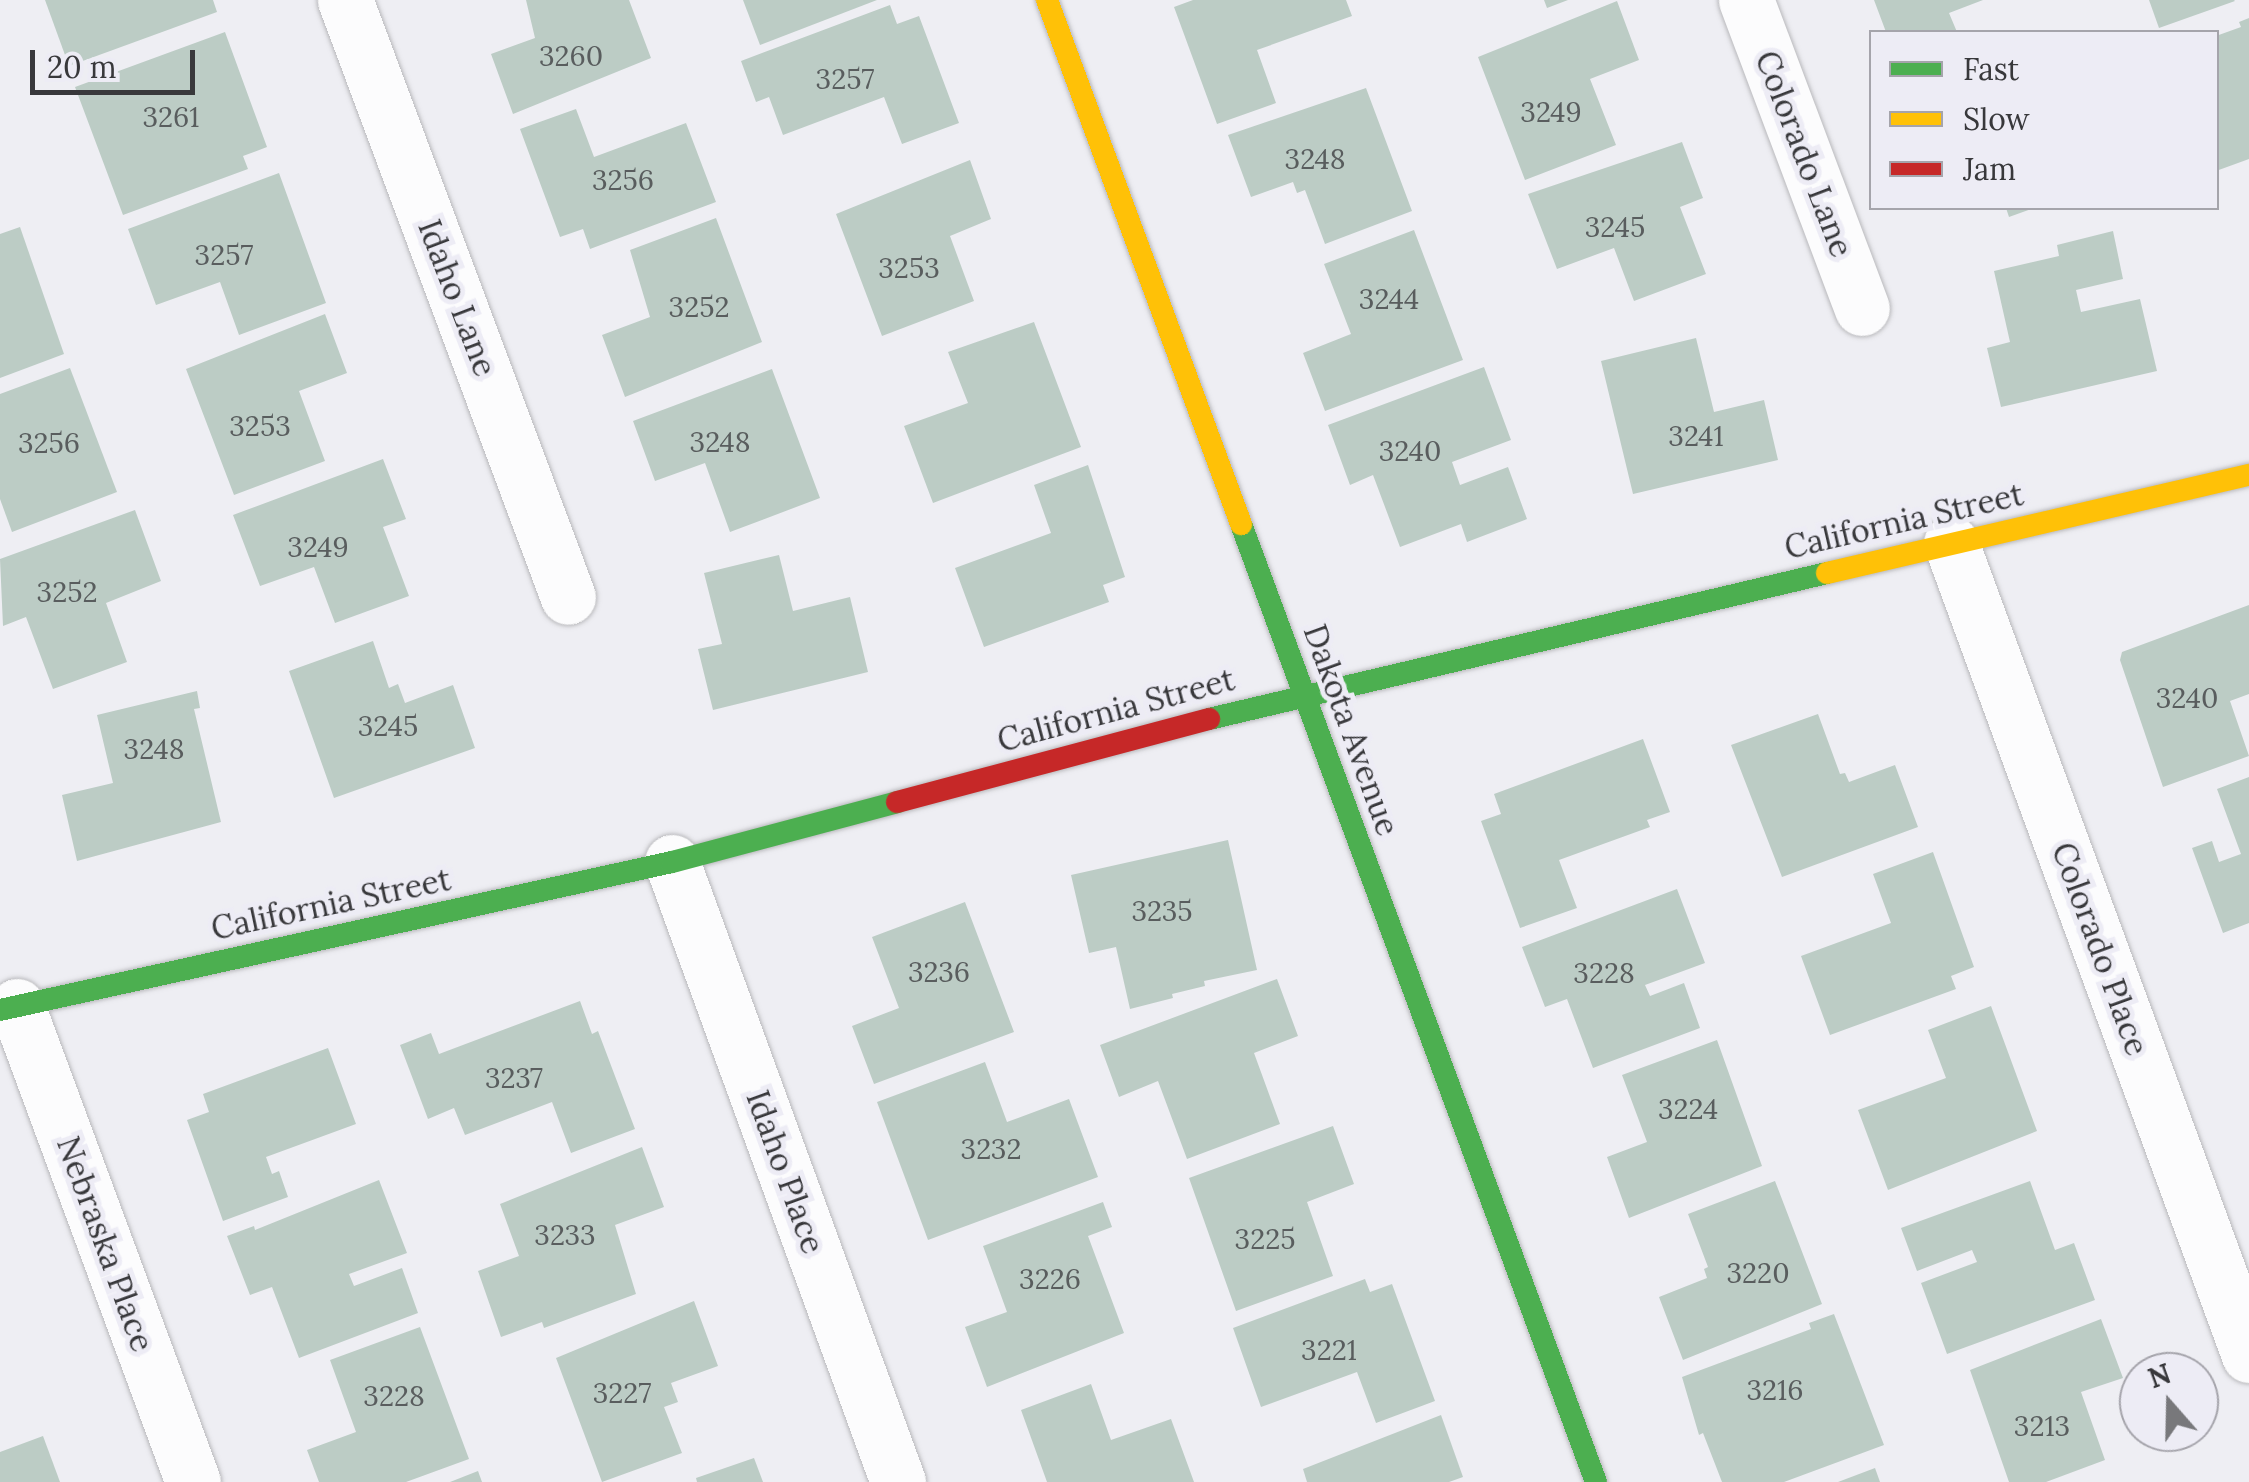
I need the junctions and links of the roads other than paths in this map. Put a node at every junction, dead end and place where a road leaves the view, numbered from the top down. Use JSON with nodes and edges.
{"nodes":[{"id":1,"x":345,"y":0,"type":"edge"},
{"id":2,"x":1047,"y":0,"type":"edge"},
{"id":3,"x":1746,"y":0,"type":"edge"},
{"id":4,"x":1862,"y":308,"type":"dead end"},
{"id":5,"x":2249,"y":474,"type":"edge"},
{"id":6,"x":1951,"y":543,"type":"junction"},
{"id":7,"x":568,"y":596,"type":"dead end"},
{"id":8,"x":1302,"y":694,"type":"junction"},
{"id":9,"x":672,"y":862,"type":"junction"},
{"id":10,"x":9,"y":1008,"type":"edge"},
{"id":11,"x":2249,"y":1354,"type":"edge"},
{"id":12,"x":193,"y":1482,"type":"edge"},
{"id":13,"x":898,"y":1482,"type":"edge"},
{"id":14,"x":1596,"y":1482,"type":"edge"}],
"edges":[{"from":1,"to":7,"type":"street","name":"Idaho Lane"},
{"from":2,"to":8,"type":"street","name":"Dakota Avenue"},
{"from":3,"to":4,"type":"street","name":"Colorado Lane"},
{"from":5,"to":6,"type":"street","name":"California Street"},
{"from":6,"to":8,"type":"street","name":"California Street"},
{"from":6,"to":11,"type":"street","name":"Colorado Place"},
{"from":8,"to":9,"type":"street","name":"California Street"},
{"from":8,"to":14,"type":"street","name":"Dakota Avenue"},
{"from":9,"to":10,"type":"street","name":"California Street"},
{"from":9,"to":13,"type":"street","name":"Idaho Place"},
{"from":10,"to":12,"type":"street","name":"Nebraska Place"}]}
